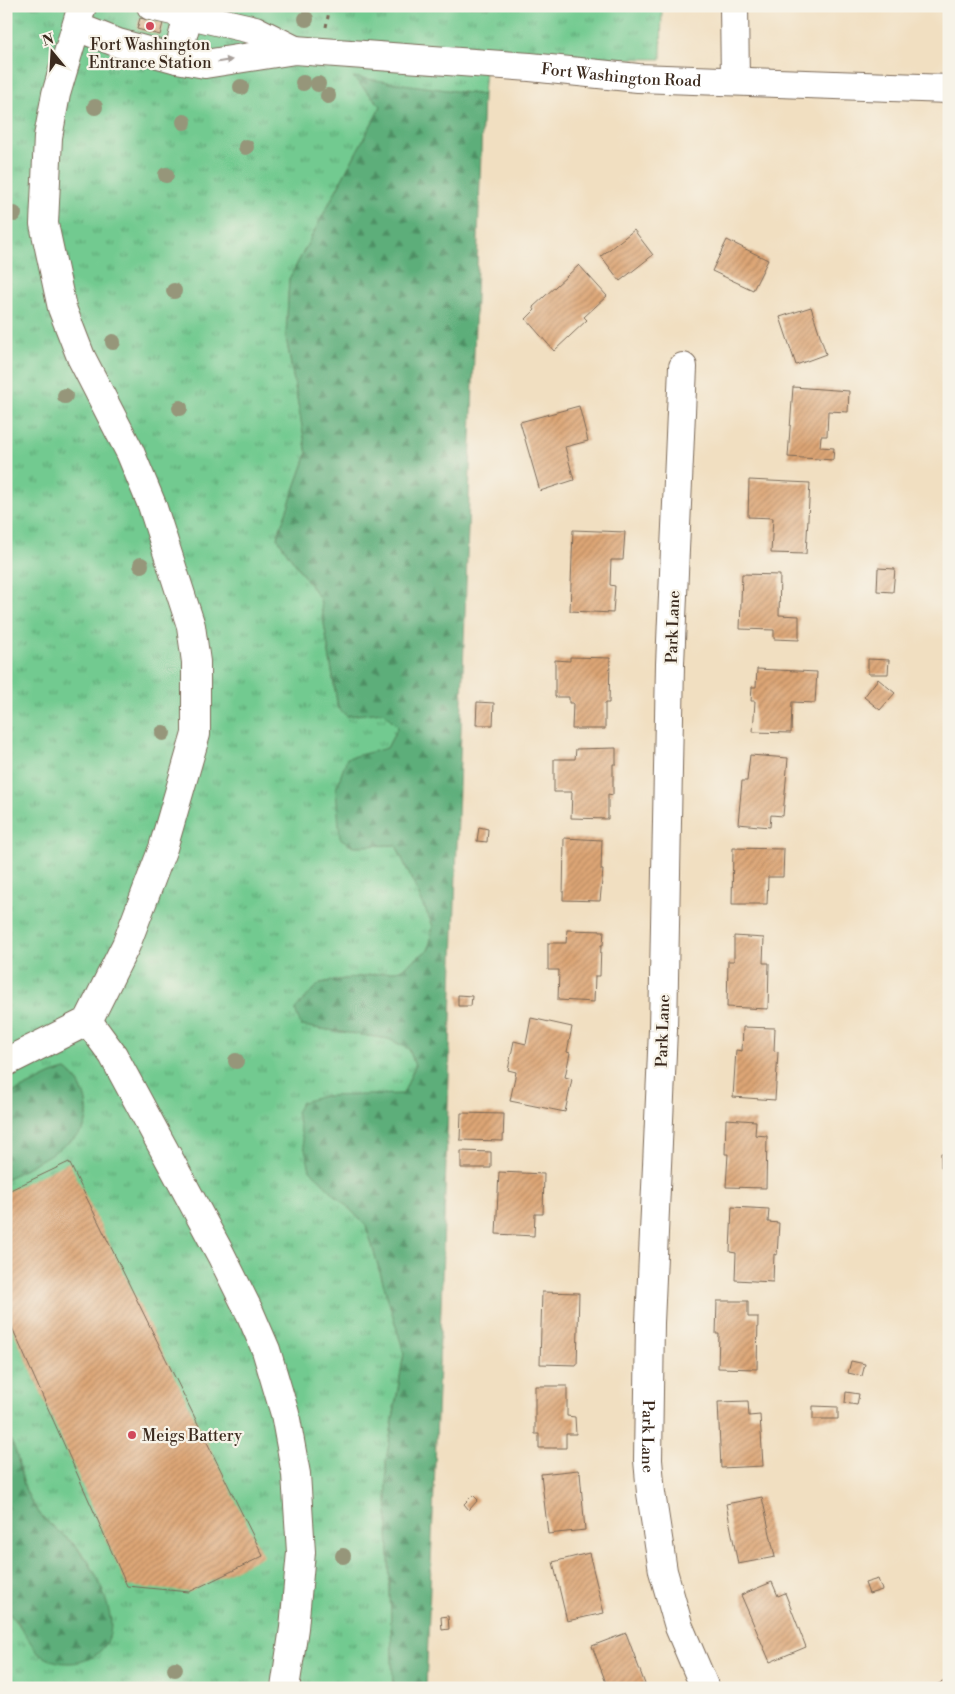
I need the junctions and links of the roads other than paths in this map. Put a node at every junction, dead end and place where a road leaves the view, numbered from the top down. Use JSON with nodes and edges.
{"nodes":[{"id":1,"x":151,"y":6,"type":"edge"},
{"id":2,"x":734,"y":6,"type":"edge"},
{"id":3,"x":188,"y":15,"type":"junction"},
{"id":4,"x":80,"y":16,"type":"edge"},
{"id":5,"x":295,"y":50,"type":"junction"},
{"id":6,"x":177,"y":60,"type":"junction"},
{"id":7,"x":734,"y":80,"type":"junction"},
{"id":8,"x":949,"y":89,"type":"edge"},
{"id":9,"x":683,"y":367,"type":"dead end"},
{"id":10,"x":88,"y":1021,"type":"junction"},
{"id":11,"x":6,"y":1062,"type":"edge"},
{"id":12,"x":285,"y":1688,"type":"edge"},
{"id":13,"x":705,"y":1688,"type":"edge"}],
"edges":[{"from":1,"to":3,"type":"street","name":"Fort Washington Road"},
{"from":2,"to":7,"type":"street"},
{"from":3,"to":5,"type":"street","name":"Fort Washington Road"},
{"from":3,"to":6,"type":"street"},
{"from":4,"to":6,"type":"street","name":"Fort Washington Road"},
{"from":4,"to":10,"type":"street"},
{"from":6,"to":5,"type":"street","name":"Fort Washington Road","one_way":true},
{"from":5,"to":7,"type":"street","name":"Fort Washington Road"},
{"from":7,"to":8,"type":"street","name":"Fort Washington Road"},
{"from":9,"to":13,"type":"street","name":"Park Lane"},
{"from":10,"to":11,"type":"street"},
{"from":10,"to":12,"type":"street"}]}
